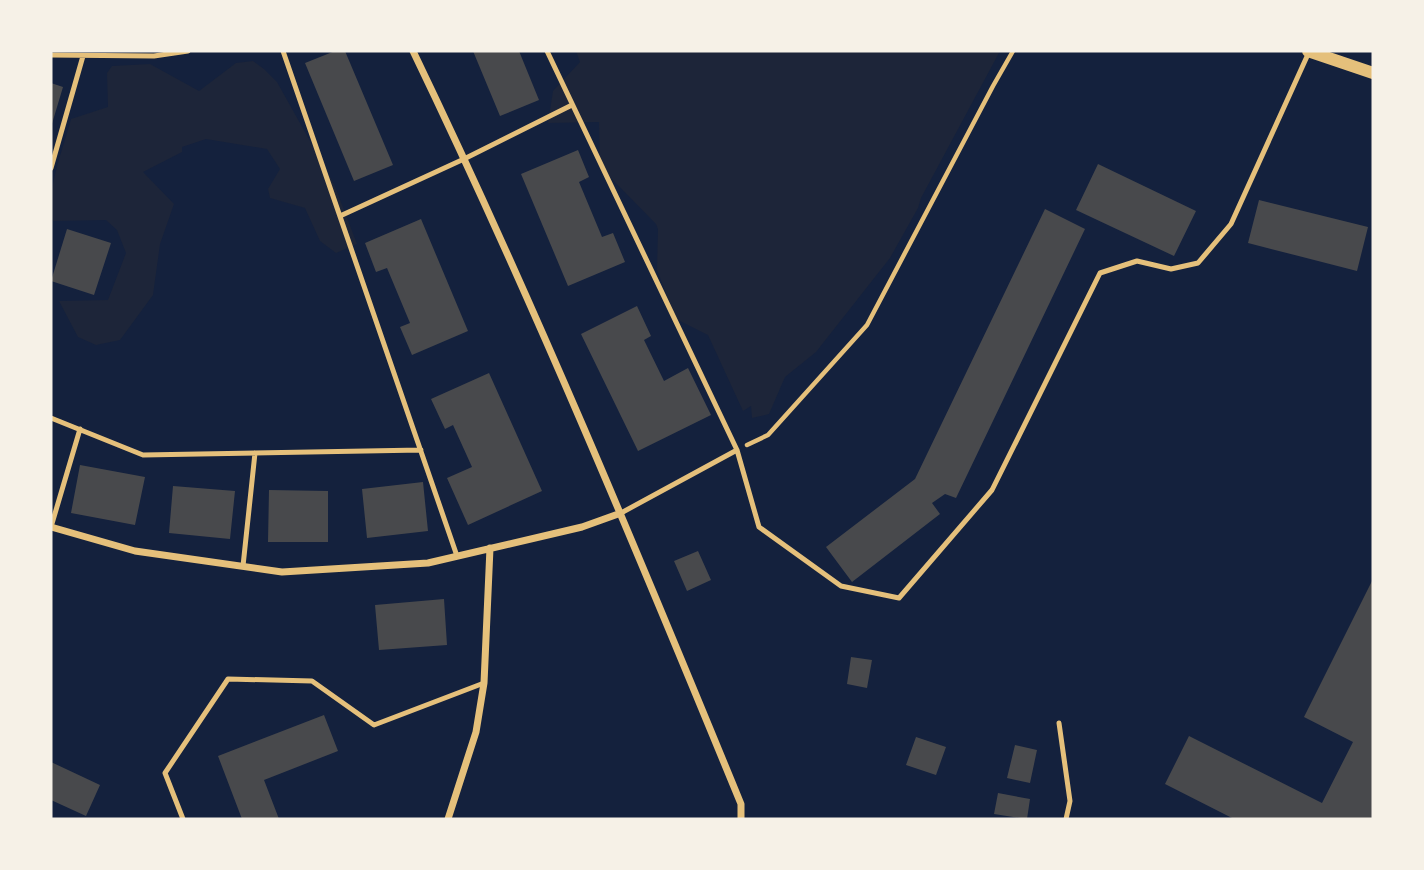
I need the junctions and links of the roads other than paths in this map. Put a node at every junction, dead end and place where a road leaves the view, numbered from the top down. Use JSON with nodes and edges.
{"nodes":[{"id":1,"x":188,"y":51,"type":"edge"},
{"id":2,"x":283,"y":51,"type":"edge"},
{"id":3,"x":413,"y":51,"type":"edge"},
{"id":4,"x":547,"y":51,"type":"edge"},
{"id":5,"x":1309,"y":51,"type":"edge"},
{"id":6,"x":51,"y":55,"type":"edge"},
{"id":7,"x":83,"y":55,"type":"junction"},
{"id":8,"x":1373,"y":73,"type":"edge"},
{"id":9,"x":572,"y":105,"type":"junction"},
{"id":10,"x":464,"y":159,"type":"junction"},
{"id":11,"x":51,"y":168,"type":"edge"},
{"id":12,"x":340,"y":216,"type":"junction"},
{"id":13,"x":51,"y":418,"type":"edge"},
{"id":14,"x":79,"y":429,"type":"junction"},
{"id":15,"x":421,"y":450,"type":"junction"},
{"id":16,"x":737,"y":450,"type":"junction"},
{"id":17,"x":255,"y":453,"type":"junction"},
{"id":18,"x":621,"y":513,"type":"junction"},
{"id":19,"x":51,"y":527,"type":"edge"},
{"id":20,"x":490,"y":548,"type":"junction"},
{"id":21,"x":457,"y":556,"type":"junction"},
{"id":22,"x":243,"y":566,"type":"junction"},
{"id":23,"x":484,"y":683,"type":"junction"},
{"id":24,"x":1059,"y":723,"type":"dead end"},
{"id":25,"x":183,"y":819,"type":"edge"},
{"id":26,"x":448,"y":819,"type":"edge"},
{"id":27,"x":741,"y":819,"type":"edge"},
{"id":28,"x":1066,"y":819,"type":"edge"}],
"edges":[{"from":1,"to":7,"type":"lane"},
{"from":2,"to":12,"type":"lane"},
{"from":3,"to":10,"type":"street"},
{"from":4,"to":9,"type":"lane"},
{"from":5,"to":8,"type":"street"},
{"from":5,"to":16,"type":"lane"},
{"from":6,"to":7,"type":"lane"},
{"from":7,"to":11,"type":"lane"},
{"from":9,"to":10,"type":"lane"},
{"from":9,"to":16,"type":"lane"},
{"from":10,"to":12,"type":"lane"},
{"from":10,"to":18,"type":"street"},
{"from":12,"to":15,"type":"lane"},
{"from":13,"to":14,"type":"lane"},
{"from":14,"to":17,"type":"lane"},
{"from":14,"to":19,"type":"lane"},
{"from":15,"to":17,"type":"lane"},
{"from":15,"to":21,"type":"lane"},
{"from":16,"to":18,"type":"lane"},
{"from":17,"to":22,"type":"lane"},
{"from":18,"to":20,"type":"street"},
{"from":18,"to":27,"type":"street"},
{"from":19,"to":22,"type":"street"},
{"from":20,"to":21,"type":"street"},
{"from":20,"to":23,"type":"street"},
{"from":21,"to":22,"type":"street"},
{"from":23,"to":25,"type":"lane"},
{"from":23,"to":26,"type":"street"},
{"from":24,"to":28,"type":"lane"}]}
